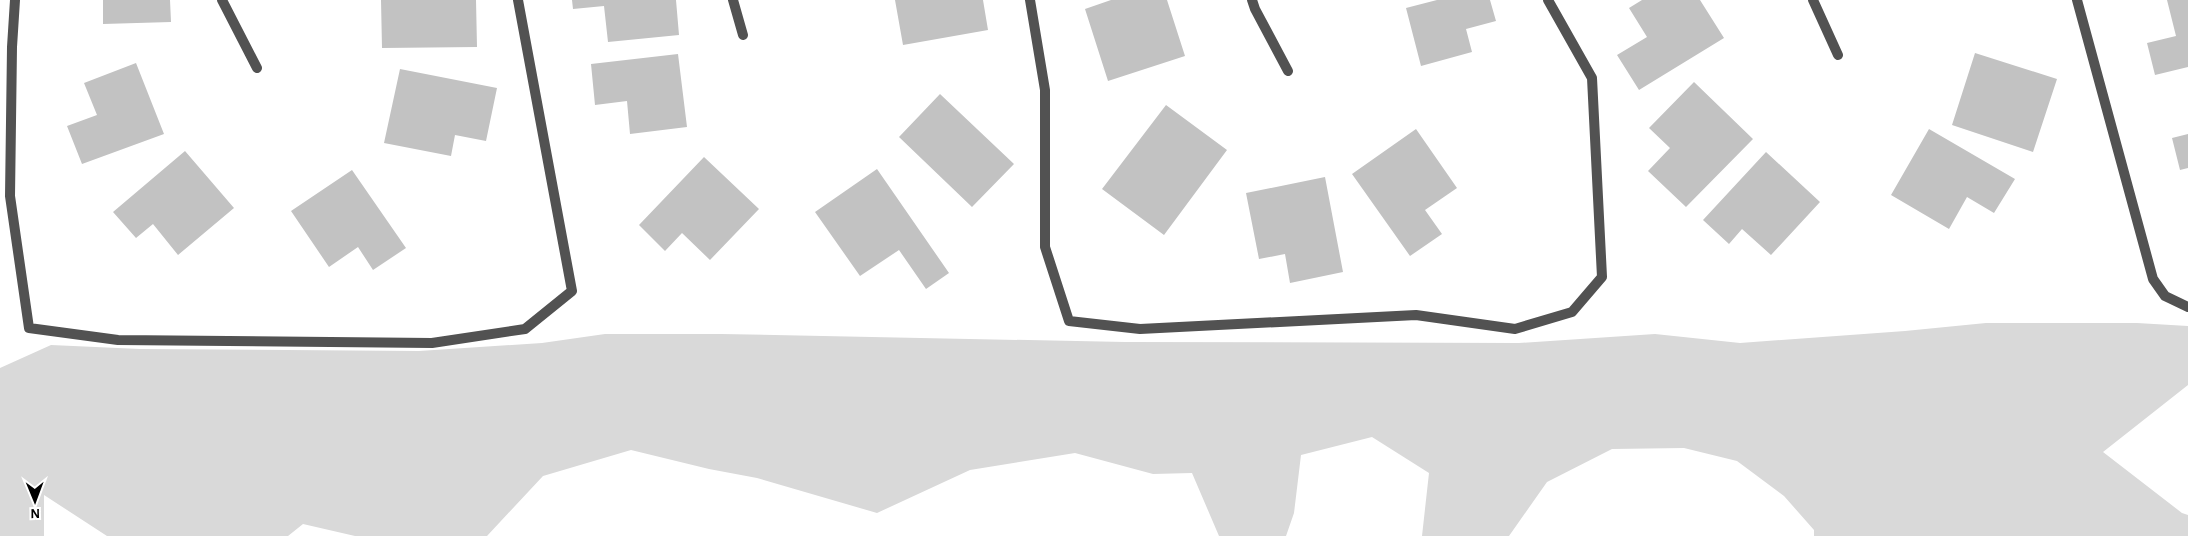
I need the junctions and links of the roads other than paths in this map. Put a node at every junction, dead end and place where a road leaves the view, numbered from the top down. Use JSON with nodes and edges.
{"nodes":[{"id":1,"x":15,"y":0,"type":"edge"},
{"id":2,"x":222,"y":0,"type":"edge"},
{"id":3,"x":518,"y":0,"type":"edge"},
{"id":4,"x":733,"y":0,"type":"edge"},
{"id":5,"x":1030,"y":0,"type":"edge"},
{"id":6,"x":1252,"y":0,"type":"edge"},
{"id":7,"x":1548,"y":0,"type":"edge"},
{"id":8,"x":1813,"y":0,"type":"edge"},
{"id":9,"x":2077,"y":0,"type":"edge"},
{"id":10,"x":743,"y":35,"type":"dead end"},
{"id":11,"x":1838,"y":55,"type":"dead end"},
{"id":12,"x":256,"y":68,"type":"dead end"},
{"id":13,"x":1288,"y":71,"type":"dead end"},
{"id":14,"x":2188,"y":307,"type":"edge"}],
"edges":[{"from":1,"to":3,"type":"street"},
{"from":2,"to":12,"type":"street"},
{"from":4,"to":10,"type":"street"},
{"from":5,"to":7,"type":"street"},
{"from":6,"to":13,"type":"street"},
{"from":8,"to":11,"type":"street"},
{"from":9,"to":14,"type":"street"}]}
